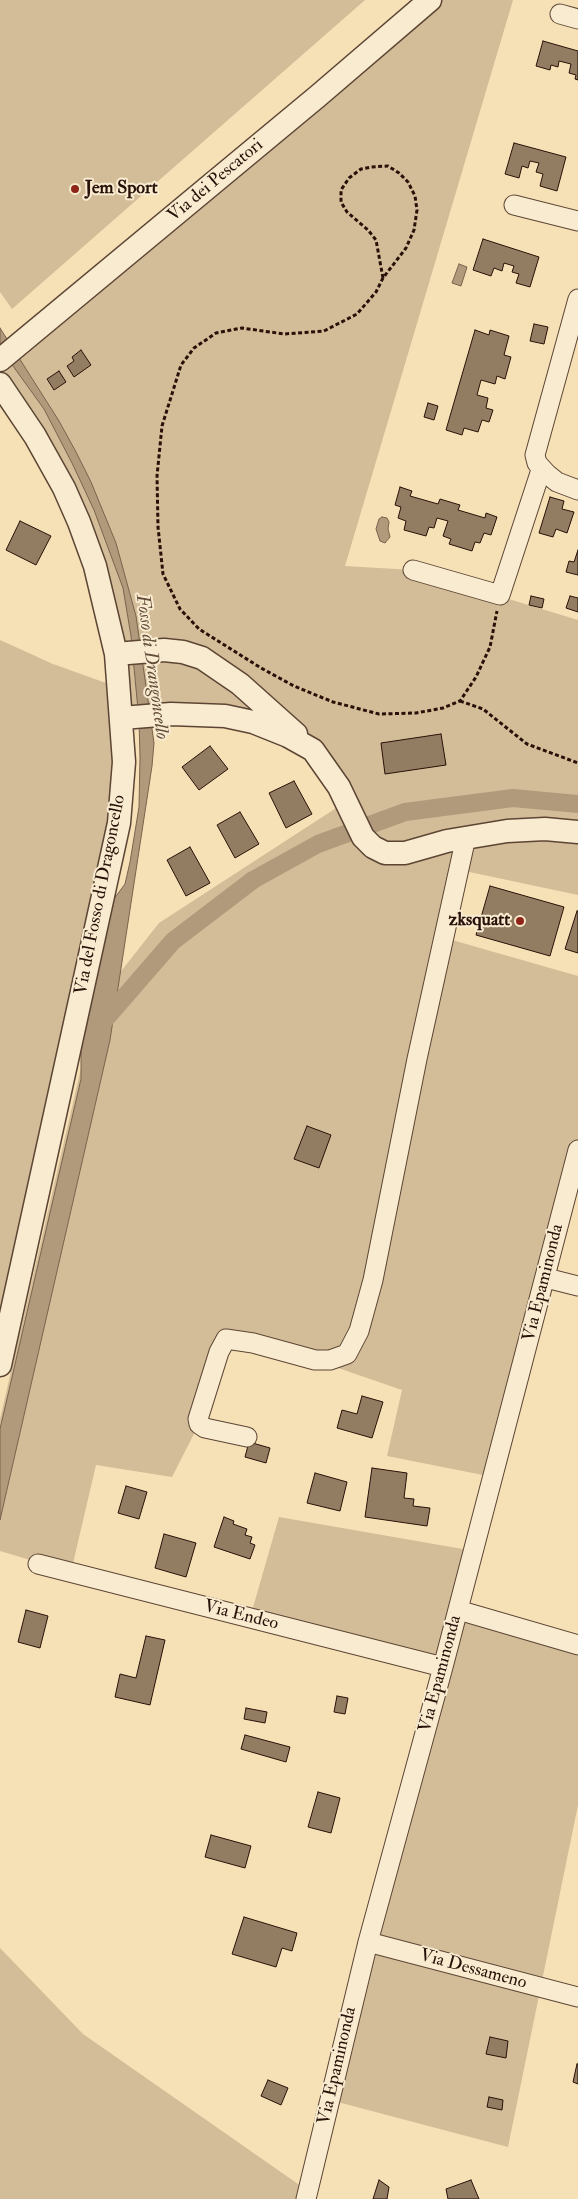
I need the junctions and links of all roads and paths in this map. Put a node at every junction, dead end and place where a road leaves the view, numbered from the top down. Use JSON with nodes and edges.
{"nodes":[{"id":1,"x":430,"y":0,"type":"edge"},
{"id":2,"x":560,"y":14,"type":"dead end"},
{"id":3,"x":578,"y":19,"type":"edge"},
{"id":4,"x":514,"y":205,"type":"dead end"},
{"id":5,"x":578,"y":221,"type":"edge"},
{"id":6,"x":383,"y":278,"type":"junction"},
{"id":7,"x":578,"y":299,"type":"edge"},
{"id":8,"x":0,"y":360,"type":"edge"},
{"id":9,"x":0,"y":384,"type":"edge"},
{"id":10,"x":541,"y":470,"type":"junction"},
{"id":11,"x":578,"y":490,"type":"edge"},
{"id":12,"x":413,"y":570,"type":"dead end"},
{"id":13,"x":500,"y":595,"type":"junction"},
{"id":14,"x":119,"y":653,"type":"junction"},
{"id":15,"x":240,"y":684,"type":"junction"},
{"id":16,"x":460,"y":701,"type":"junction"},
{"id":17,"x":225,"y":716,"type":"junction"},
{"id":18,"x":126,"y":718,"type":"junction"},
{"id":19,"x":313,"y":750,"type":"junction"},
{"id":20,"x":578,"y":763,"type":"edge"},
{"id":21,"x":578,"y":832,"type":"edge"},
{"id":22,"x":466,"y":837,"type":"junction"},
{"id":23,"x":578,"y":1150,"type":"edge"},
{"id":24,"x":546,"y":1278,"type":"junction"},
{"id":25,"x":578,"y":1286,"type":"edge"},
{"id":26,"x":0,"y":1365,"type":"edge"},
{"id":27,"x":247,"y":1437,"type":"dead end"},
{"id":28,"x":38,"y":1564,"type":"dead end"},
{"id":29,"x":458,"y":1610,"type":"junction"},
{"id":30,"x":578,"y":1645,"type":"edge"},
{"id":31,"x":443,"y":1667,"type":"junction"},
{"id":32,"x":368,"y":1942,"type":"junction"},
{"id":33,"x":578,"y":1997,"type":"edge"},
{"id":34,"x":306,"y":2199,"type":"edge"}],
"edges":[{"from":1,"to":8,"type":"street","name":"Via dei Pescatori"},
{"from":2,"to":3,"type":"street"},
{"from":4,"to":5,"type":"street"},
{"from":6,"to":6,"type":"path"},
{"from":6,"to":16,"type":"path"},
{"from":7,"to":10,"type":"street"},
{"from":9,"to":14,"type":"street","name":"Via del Fosso di Dragoncello"},
{"from":10,"to":11,"type":"street"},
{"from":10,"to":13,"type":"street"},
{"from":12,"to":13,"type":"street"},
{"from":13,"to":16,"type":"path"},
{"from":14,"to":15,"type":"street"},
{"from":14,"to":18,"type":"street","name":"Via del Fosso di Dragoncello"},
{"from":15,"to":17,"type":"street"},
{"from":15,"to":19,"type":"street"},
{"from":16,"to":20,"type":"path"},
{"from":17,"to":18,"type":"street"},
{"from":17,"to":19,"type":"street"},
{"from":18,"to":26,"type":"street","name":"Via del Fosso di Dragoncello"},
{"from":19,"to":22,"type":"street"},
{"from":21,"to":22,"type":"street"},
{"from":22,"to":27,"type":"street"},
{"from":23,"to":24,"type":"street","name":"Via Epaminonda"},
{"from":24,"to":25,"type":"street"},
{"from":24,"to":29,"type":"street","name":"Via Epaminonda"},
{"from":28,"to":31,"type":"street","name":"Via Endeo"},
{"from":29,"to":30,"type":"street"},
{"from":29,"to":31,"type":"street","name":"Via Epaminonda"},
{"from":31,"to":32,"type":"street","name":"Via Epaminonda"},
{"from":32,"to":33,"type":"street","name":"Via Dessameno"},
{"from":32,"to":34,"type":"street","name":"Via Epaminonda"}]}
